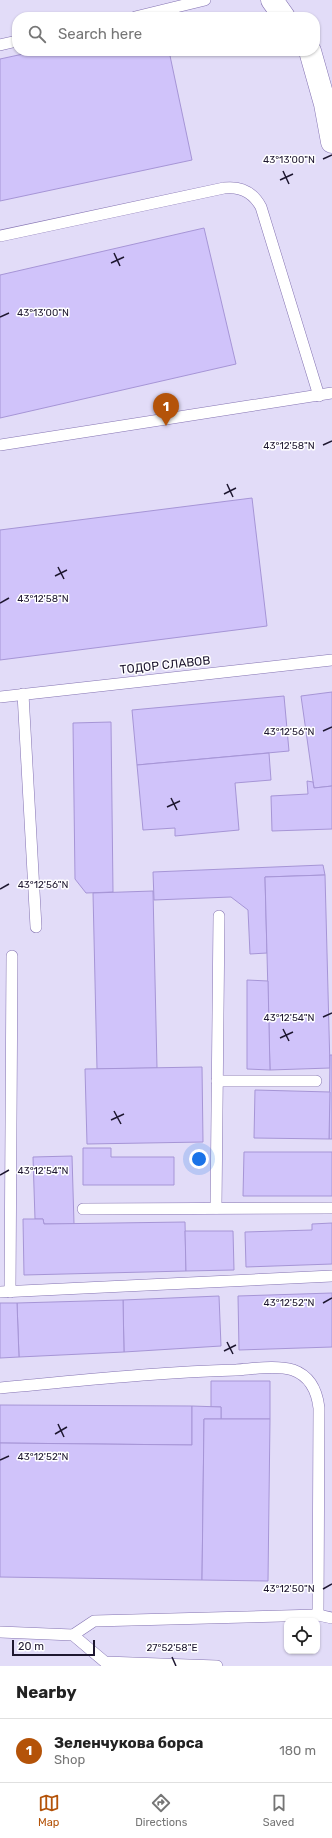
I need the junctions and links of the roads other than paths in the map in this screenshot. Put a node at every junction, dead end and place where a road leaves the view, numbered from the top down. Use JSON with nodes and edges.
{"nodes":[{"id":1,"x":205,"y":0,"type":"edge"},
{"id":2,"x":272,"y":0,"type":"edge"},
{"id":3,"x":156,"y":12,"type":"edge"},
{"id":4,"x":280,"y":12,"type":"edge"},
{"id":5,"x":12,"y":42,"type":"edge"},
{"id":6,"x":0,"y":45,"type":"edge"},
{"id":7,"x":311,"y":56,"type":"edge"},
{"id":8,"x":332,"y":142,"type":"edge"},
{"id":9,"x":0,"y":236,"type":"edge"},
{"id":10,"x":332,"y":393,"type":"edge"},
{"id":11,"x":318,"y":396,"type":"junction"},
{"id":12,"x":0,"y":445,"type":"edge"},
{"id":13,"x":332,"y":660,"type":"edge"},
{"id":14,"x":23,"y":694,"type":"junction"},
{"id":15,"x":0,"y":696,"type":"edge"},
{"id":16,"x":219,"y":916,"type":"dead end"},
{"id":17,"x":36,"y":928,"type":"dead end"},
{"id":18,"x":12,"y":956,"type":"dead end"},
{"id":19,"x":316,"y":1080,"type":"dead end"},
{"id":20,"x":217,"y":1081,"type":"junction"},
{"id":21,"x":216,"y":1208,"type":"junction"},
{"id":22,"x":332,"y":1208,"type":"edge"},
{"id":23,"x":83,"y":1209,"type":"dead end"},
{"id":24,"x":332,"y":1276,"type":"edge"},
{"id":25,"x":5,"y":1292,"type":"edge"},
{"id":26,"x":0,"y":1388,"type":"edge"},
{"id":27,"x":318,"y":1615,"type":"junction"},
{"id":28,"x":332,"y":1618,"type":"edge"},
{"id":29,"x":0,"y":1632,"type":"edge"},
{"id":30,"x":73,"y":1635,"type":"junction"},
{"id":31,"x":218,"y":1666,"type":"edge"}],
"edges":[{"from":1,"to":3,"type":"lane"},
{"from":2,"to":4,"type":"street"},
{"from":5,"to":6,"type":"lane"},
{"from":7,"to":8,"type":"street"},
{"from":9,"to":11,"type":"lane"},
{"from":10,"to":11,"type":"lane"},
{"from":11,"to":12,"type":"lane"},
{"from":13,"to":14,"type":"lane","name":"ТОДОР СЛАВОВ"},
{"from":14,"to":15,"type":"lane","name":"ТОДОР СЛАВОВ"},
{"from":14,"to":17,"type":"lane"},
{"from":16,"to":20,"type":"lane"},
{"from":18,"to":25,"type":"lane"},
{"from":19,"to":20,"type":"lane"},
{"from":20,"to":21,"type":"lane"},
{"from":21,"to":22,"type":"lane"},
{"from":21,"to":23,"type":"lane"},
{"from":24,"to":25,"type":"lane"},
{"from":26,"to":27,"type":"lane"},
{"from":27,"to":28,"type":"lane"},
{"from":27,"to":30,"type":"lane"},
{"from":29,"to":30,"type":"lane"},
{"from":30,"to":31,"type":"lane"}]}
